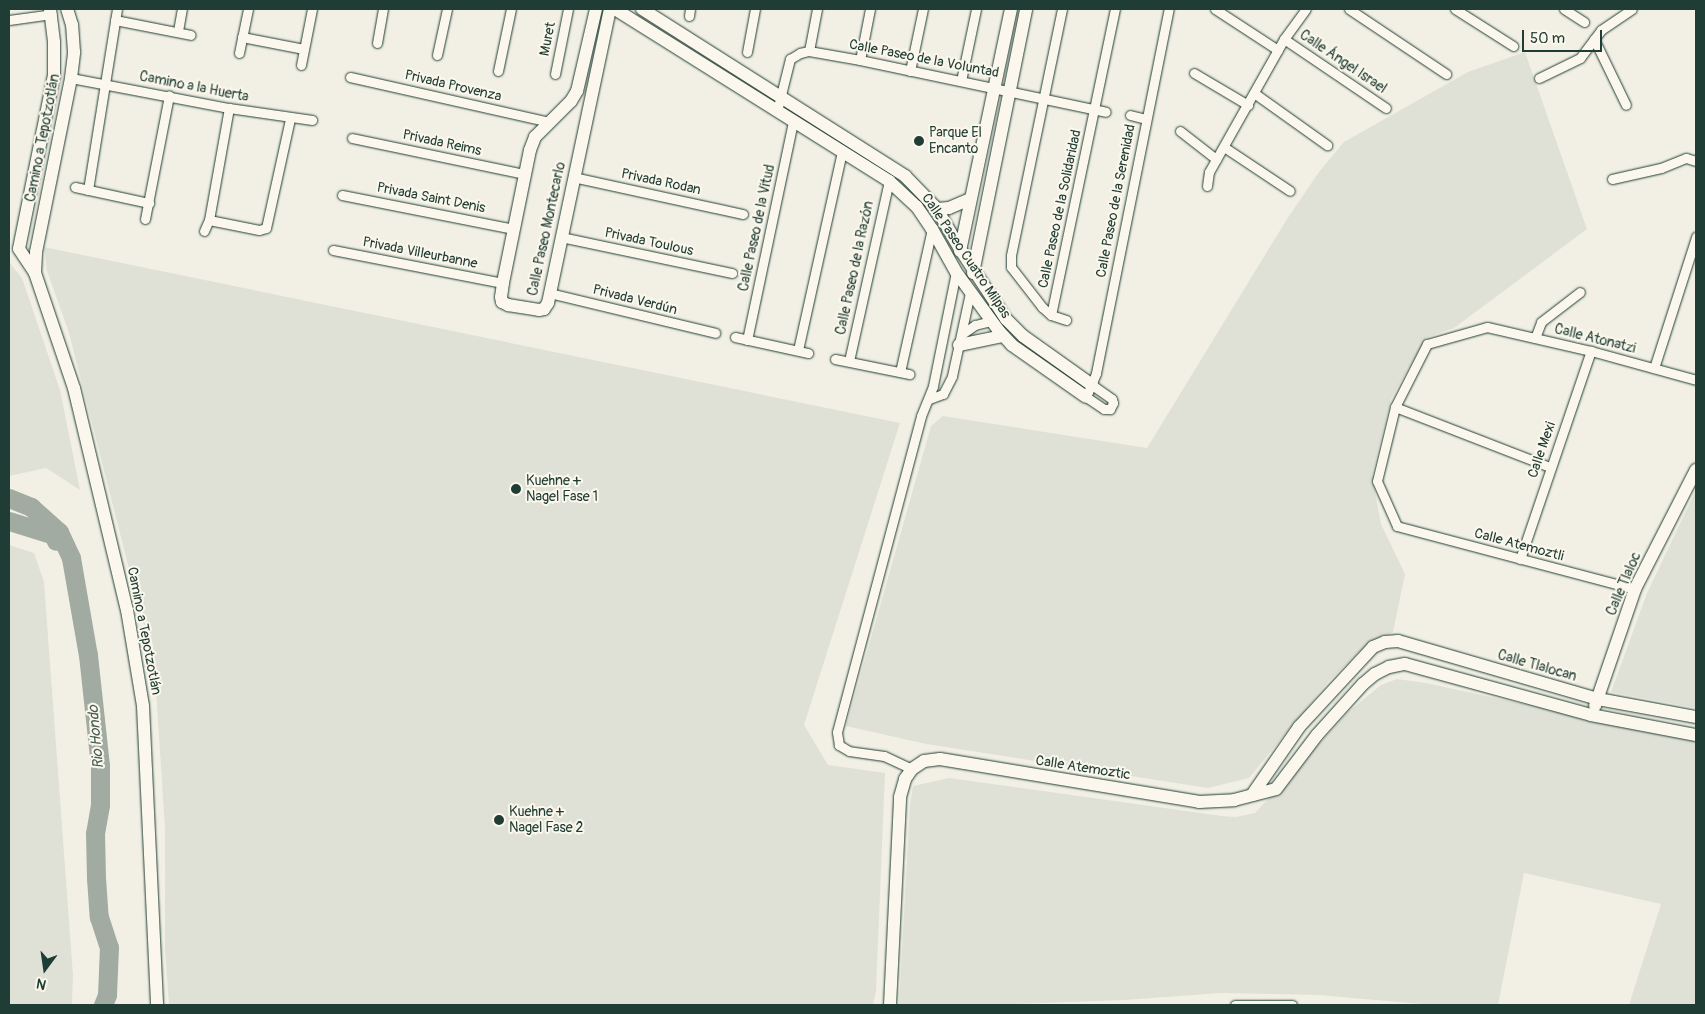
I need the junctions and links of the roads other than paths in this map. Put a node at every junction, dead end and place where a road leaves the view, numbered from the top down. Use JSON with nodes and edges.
{"nodes":[{"id":1,"x":67,"y":9,"type":"edge"},
{"id":2,"x":117,"y":9,"type":"edge"},
{"id":3,"x":182,"y":9,"type":"edge"},
{"id":4,"x":248,"y":9,"type":"edge"},
{"id":5,"x":312,"y":9,"type":"edge"},
{"id":6,"x":384,"y":9,"type":"edge"},
{"id":7,"x":447,"y":9,"type":"edge"},
{"id":8,"x":511,"y":9,"type":"edge"},
{"id":9,"x":568,"y":9,"type":"edge"},
{"id":10,"x":596,"y":9,"type":"edge"},
{"id":11,"x":610,"y":9,"type":"edge"},
{"id":12,"x":615,"y":9,"type":"edge"},
{"id":13,"x":642,"y":9,"type":"edge"},
{"id":14,"x":755,"y":9,"type":"edge"},
{"id":15,"x":817,"y":9,"type":"edge"},
{"id":16,"x":870,"y":9,"type":"edge"},
{"id":17,"x":923,"y":9,"type":"edge"},
{"id":18,"x":976,"y":9,"type":"edge"},
{"id":19,"x":1011,"y":9,"type":"edge"},
{"id":20,"x":1026,"y":9,"type":"edge"},
{"id":21,"x":1062,"y":9,"type":"edge"},
{"id":22,"x":1115,"y":9,"type":"edge"},
{"id":23,"x":1169,"y":9,"type":"edge"},
{"id":24,"x":1215,"y":9,"type":"edge"},
{"id":25,"x":1306,"y":9,"type":"edge"},
{"id":26,"x":1349,"y":9,"type":"edge"},
{"id":27,"x":1455,"y":9,"type":"edge"},
{"id":28,"x":1564,"y":9,"type":"edge"},
{"id":29,"x":1632,"y":9,"type":"edge"},
{"id":30,"x":51,"y":12,"type":"edge"},
{"id":31,"x":9,"y":20,"type":"edge"},
{"id":32,"x":115,"y":20,"type":"junction"},
{"id":33,"x":1584,"y":22,"type":"dead end"},
{"id":34,"x":178,"y":31,"type":"junction"},
{"id":35,"x":191,"y":35,"type":"dead end"},
{"id":36,"x":242,"y":37,"type":"junction"},
{"id":37,"x":1284,"y":39,"type":"junction"},
{"id":38,"x":1594,"y":39,"type":"junction"},
{"id":39,"x":377,"y":43,"type":"dead end"},
{"id":40,"x":1513,"y":46,"type":"dead end"},
{"id":41,"x":304,"y":50,"type":"junction"},
{"id":42,"x":1278,"y":50,"type":"junction"},
{"id":43,"x":810,"y":51,"type":"junction"},
{"id":44,"x":747,"y":52,"type":"dead end"},
{"id":45,"x":239,"y":53,"type":"dead end"},
{"id":46,"x":438,"y":55,"type":"dead end"},
{"id":47,"x":860,"y":60,"type":"junction"},
{"id":48,"x":302,"y":65,"type":"dead end"},
{"id":49,"x":498,"y":70,"type":"dead end"},
{"id":50,"x":910,"y":71,"type":"junction"},
{"id":51,"x":1194,"y":73,"type":"dead end"},
{"id":52,"x":555,"y":74,"type":"dead end"},
{"id":53,"x":1446,"y":74,"type":"dead end"},
{"id":54,"x":54,"y":75,"type":"junction"},
{"id":55,"x":350,"y":77,"type":"dead end"},
{"id":56,"x":71,"y":78,"type":"junction"},
{"id":57,"x":1539,"y":78,"type":"dead end"},
{"id":58,"x":961,"y":82,"type":"junction"},
{"id":59,"x":105,"y":85,"type":"junction"},
{"id":60,"x":995,"y":88,"type":"junction"},
{"id":61,"x":1010,"y":91,"type":"junction"},
{"id":62,"x":1254,"y":93,"type":"junction"},
{"id":63,"x":168,"y":95,"type":"junction"},
{"id":64,"x":780,"y":96,"type":"junction"},
{"id":65,"x":1045,"y":99,"type":"junction"},
{"id":66,"x":1248,"y":105,"type":"junction"},
{"id":67,"x":1626,"y":105,"type":"dead end"},
{"id":68,"x":229,"y":108,"type":"junction"},
{"id":69,"x":1386,"y":108,"type":"dead end"},
{"id":70,"x":1095,"y":109,"type":"junction"},
{"id":71,"x":777,"y":111,"type":"junction"},
{"id":72,"x":1106,"y":112,"type":"dead end"},
{"id":73,"x":1130,"y":115,"type":"dead end"},
{"id":74,"x":290,"y":119,"type":"junction"},
{"id":75,"x":1146,"y":119,"type":"junction"},
{"id":76,"x":312,"y":120,"type":"dead end"},
{"id":77,"x":549,"y":122,"type":"junction"},
{"id":78,"x":793,"y":122,"type":"junction"},
{"id":79,"x":1180,"y":131,"type":"dead end"},
{"id":80,"x":352,"y":138,"type":"dead end"},
{"id":81,"x":1327,"y":145,"type":"dead end"},
{"id":82,"x":1224,"y":146,"type":"junction"},
{"id":83,"x":842,"y":152,"type":"junction"},
{"id":84,"x":1216,"y":159,"type":"junction"},
{"id":85,"x":1696,"y":161,"type":"edge"},
{"id":86,"x":525,"y":174,"type":"junction"},
{"id":87,"x":573,"y":177,"type":"junction"},
{"id":88,"x":1612,"y":179,"type":"dead end"},
{"id":89,"x":889,"y":181,"type":"junction"},
{"id":90,"x":1207,"y":186,"type":"dead end"},
{"id":91,"x":75,"y":187,"type":"dead end"},
{"id":92,"x":88,"y":190,"type":"junction"},
{"id":93,"x":1290,"y":190,"type":"dead end"},
{"id":94,"x":342,"y":195,"type":"dead end"},
{"id":95,"x":970,"y":199,"type":"junction"},
{"id":96,"x":149,"y":203,"type":"junction"},
{"id":97,"x":937,"y":209,"type":"junction"},
{"id":98,"x":743,"y":214,"type":"dead end"},
{"id":99,"x":145,"y":220,"type":"dead end"},
{"id":100,"x":209,"y":220,"type":"junction"},
{"id":101,"x":514,"y":229,"type":"junction"},
{"id":102,"x":932,"y":229,"type":"junction"},
{"id":103,"x":204,"y":230,"type":"dead end"},
{"id":104,"x":561,"y":237,"type":"junction"},
{"id":105,"x":1696,"y":237,"type":"edge"},
{"id":106,"x":14,"y":248,"type":"edge"},
{"id":107,"x":960,"y":249,"type":"junction"},
{"id":108,"x":333,"y":250,"type":"dead end"},
{"id":109,"x":36,"y":252,"type":"junction"},
{"id":110,"x":973,"y":270,"type":"junction"},
{"id":111,"x":956,"y":272,"type":"junction"},
{"id":112,"x":35,"y":273,"type":"junction"},
{"id":113,"x":732,"y":274,"type":"dead end"},
{"id":114,"x":502,"y":283,"type":"junction"},
{"id":115,"x":1580,"y":292,"type":"dead end"},
{"id":116,"x":549,"y":293,"type":"junction"},
{"id":117,"x":970,"y":293,"type":"junction"},
{"id":118,"x":1051,"y":315,"type":"junction"},
{"id":119,"x":1066,"y":320,"type":"dead end"},
{"id":120,"x":991,"y":321,"type":"junction"},
{"id":121,"x":715,"y":333,"type":"dead end"},
{"id":122,"x":1003,"y":336,"type":"junction"},
{"id":123,"x":735,"y":337,"type":"dead end"},
{"id":124,"x":1535,"y":338,"type":"junction"},
{"id":125,"x":748,"y":340,"type":"junction"},
{"id":126,"x":961,"y":340,"type":"junction"},
{"id":127,"x":798,"y":350,"type":"junction"},
{"id":128,"x":1591,"y":351,"type":"junction"},
{"id":129,"x":808,"y":353,"type":"dead end"},
{"id":130,"x":835,"y":359,"type":"dead end"},
{"id":131,"x":849,"y":361,"type":"junction"},
{"id":132,"x":1654,"y":368,"type":"junction"},
{"id":133,"x":1696,"y":380,"type":"edge"},
{"id":134,"x":1089,"y":391,"type":"junction"},
{"id":135,"x":929,"y":399,"type":"junction"},
{"id":136,"x":1395,"y":406,"type":"junction"},
{"id":137,"x":1550,"y":467,"type":"junction"},
{"id":138,"x":1696,"y":470,"type":"edge"},
{"id":139,"x":1520,"y":559,"type":"junction"},
{"id":140,"x":1635,"y":590,"type":"junction"},
{"id":141,"x":1598,"y":698,"type":"junction"},
{"id":142,"x":1591,"y":715,"type":"junction"},
{"id":143,"x":1696,"y":718,"type":"edge"},
{"id":144,"x":1696,"y":735,"type":"edge"},
{"id":145,"x":912,"y":769,"type":"junction"},
{"id":146,"x":1252,"y":795,"type":"junction"},
{"id":147,"x":157,"y":1005,"type":"edge"},
{"id":148,"x":890,"y":1005,"type":"edge"},
{"id":149,"x":1235,"y":1005,"type":"edge"},
{"id":150,"x":1292,"y":1005,"type":"edge"}],
"edges":[{"from":1,"to":56,"type":"main road","name":"Camino a Tepotzotlán"},
{"from":2,"to":32,"type":"street"},
{"from":3,"to":34,"type":"street"},
{"from":4,"to":36,"type":"street"},
{"from":5,"to":41,"type":"street"},
{"from":6,"to":39,"type":"street"},
{"from":7,"to":46,"type":"street"},
{"from":8,"to":49,"type":"street"},
{"from":9,"to":52,"type":"street","name":"Muret"},
{"from":10,"to":77,"type":"main road","name":"Calle Paseo Montecarlo"},
{"from":11,"to":87,"type":"main road","name":"Calle Paseo Montecarlo"},
{"from":12,"to":71,"type":"main road","name":"Calle Paseo Cuatro Milpas"},
{"from":13,"to":64,"type":"main road","name":"Calle Paseo Cuatro Milpas"},
{"from":14,"to":44,"type":"street"},
{"from":15,"to":43,"type":"street"},
{"from":16,"to":47,"type":"street"},
{"from":17,"to":50,"type":"street"},
{"from":18,"to":58,"type":"street"},
{"from":19,"to":60,"type":"main road"},
{"from":20,"to":61,"type":"main road"},
{"from":21,"to":65,"type":"street"},
{"from":22,"to":70,"type":"street","name":"Calle Paseo de la Solidaridad"},
{"from":23,"to":75,"type":"street","name":"Calle Paseo de la Serenidad"},
{"from":24,"to":42,"type":"street"},
{"from":25,"to":37,"type":"street"},
{"from":26,"to":53,"type":"street"},
{"from":27,"to":40,"type":"street"},
{"from":28,"to":33,"type":"street"},
{"from":29,"to":38,"type":"street"},
{"from":30,"to":31,"type":"street"},
{"from":30,"to":54,"type":"main road","name":"Camino a Tepotzotlán"},
{"from":32,"to":34,"type":"street"},
{"from":32,"to":59,"type":"street"},
{"from":34,"to":35,"type":"street"},
{"from":36,"to":41,"type":"street"},
{"from":36,"to":45,"type":"street"},
{"from":37,"to":42,"type":"street"},
{"from":37,"to":69,"type":"street","name":"Calle Ángel Israel"},
{"from":38,"to":57,"type":"street"},
{"from":38,"to":67,"type":"street"},
{"from":41,"to":48,"type":"street"},
{"from":42,"to":62,"type":"street"},
{"from":43,"to":47,"type":"street","name":"Calle Paseo de la Voluntad"},
{"from":43,"to":64,"type":"street"},
{"from":47,"to":50,"type":"street","name":"Calle Paseo de la Voluntad"},
{"from":50,"to":58,"type":"street","name":"Calle Paseo de la Voluntad"},
{"from":51,"to":66,"type":"street"},
{"from":54,"to":56,"type":"main road"},
{"from":54,"to":106,"type":"main road","name":"Camino a Tepotzotlán"},
{"from":55,"to":77,"type":"street","name":"Privada Provenza"},
{"from":56,"to":59,"type":"street","name":"Camino a la Huerta"},
{"from":56,"to":109,"type":"main road","name":"Camino a Tepotzotlán"},
{"from":58,"to":60,"type":"street","name":"Calle Paseo de la Voluntad"},
{"from":59,"to":63,"type":"street","name":"Camino a la Huerta"},
{"from":59,"to":92,"type":"street"},
{"from":60,"to":61,"type":"street","name":"Calle Paseo de la Voluntad"},
{"from":60,"to":95,"type":"main road"},
{"from":61,"to":65,"type":"street","name":"Calle Paseo de la Voluntad"},
{"from":61,"to":110,"type":"main road"},
{"from":62,"to":66,"type":"street"},
{"from":62,"to":81,"type":"street"},
{"from":63,"to":68,"type":"street","name":"Camino a la Huerta"},
{"from":63,"to":96,"type":"street"},
{"from":64,"to":71,"type":"street"},
{"from":64,"to":97,"type":"main road","name":"Calle Paseo Cuatro Milpas"},
{"from":65,"to":70,"type":"street","name":"Calle Paseo de la Voluntad"},
{"from":65,"to":118,"type":"street","name":"Calle Paseo de la Solidaridad"},
{"from":66,"to":82,"type":"street"},
{"from":68,"to":74,"type":"street","name":"Camino a la Huerta"},
{"from":68,"to":100,"type":"street"},
{"from":70,"to":72,"type":"street","name":"Calle Paseo de la Voluntad"},
{"from":70,"to":118,"type":"street","name":"Calle Paseo de la Solidaridad"},
{"from":71,"to":78,"type":"main road","name":"Calle Paseo Cuatro Milpas"},
{"from":73,"to":75,"type":"street"},
{"from":74,"to":76,"type":"street","name":"Camino a la Huerta"},
{"from":74,"to":100,"type":"street"},
{"from":75,"to":134,"type":"street","name":"Calle Paseo de la Serenidad"},
{"from":77,"to":86,"type":"main road","name":"Calle Paseo Montecarlo"},
{"from":78,"to":83,"type":"main road","name":"Calle Paseo Cuatro Milpas"},
{"from":78,"to":125,"type":"street","name":"Calle Paseo de la Vitud"},
{"from":79,"to":84,"type":"street"},
{"from":80,"to":86,"type":"street","name":"Privada Reims"},
{"from":82,"to":84,"type":"street"},
{"from":82,"to":93,"type":"street"},
{"from":83,"to":89,"type":"main road","name":"Calle Paseo Cuatro Milpas"},
{"from":83,"to":127,"type":"street"},
{"from":84,"to":90,"type":"street"},
{"from":85,"to":88,"type":"street"},
{"from":86,"to":101,"type":"main road","name":"Calle Paseo Montecarlo"},
{"from":87,"to":98,"type":"street","name":"Privada Rodan"},
{"from":87,"to":104,"type":"main road","name":"Calle Paseo Montecarlo"},
{"from":89,"to":102,"type":"main road","name":"Calle Paseo Cuatro Milpas"},
{"from":89,"to":131,"type":"street","name":"Calle Paseo de la Razón"},
{"from":91,"to":92,"type":"street"},
{"from":92,"to":96,"type":"street"},
{"from":94,"to":101,"type":"street","name":"Privada Saint Denis"},
{"from":95,"to":97,"type":"main road"},
{"from":95,"to":107,"type":"main road"},
{"from":96,"to":99,"type":"street"},
{"from":97,"to":107,"type":"main road","name":"Calle Paseo Cuatro Milpas"},
{"from":100,"to":103,"type":"street"},
{"from":101,"to":114,"type":"main road","name":"Calle Paseo Montecarlo"},
{"from":102,"to":111,"type":"main road","name":"Calle Paseo Cuatro Milpas"},
{"from":102,"to":131,"type":"street"},
{"from":104,"to":113,"type":"street","name":"Privada Toulous"},
{"from":104,"to":116,"type":"main road","name":"Calle Paseo Montecarlo"},
{"from":105,"to":132,"type":"street"},
{"from":106,"to":109,"type":"main road"},
{"from":106,"to":112,"type":"main road","name":"Camino a Tepotzotlán"},
{"from":107,"to":110,"type":"main road","name":"Calle Paseo Cuatro Milpas"},
{"from":107,"to":111,"type":"main road"},
{"from":108,"to":114,"type":"street","name":"Privada Villeurbanne"},
{"from":109,"to":112,"type":"main road","name":"Camino a Tepotzotlán"},
{"from":110,"to":117,"type":"main road"},
{"from":110,"to":134,"type":"main road","name":"Calle Paseo Cuatro Milpas"},
{"from":111,"to":117,"type":"main road","name":"Calle Paseo Cuatro Milpas"},
{"from":111,"to":135,"type":"street"},
{"from":112,"to":147,"type":"main road","name":"Camino a Tepotzotlán"},
{"from":114,"to":116,"type":"main road","name":"Calle Paseo Montecarlo"},
{"from":115,"to":124,"type":"street"},
{"from":116,"to":121,"type":"street","name":"Privada Verdún"},
{"from":117,"to":120,"type":"main road","name":"Calle Paseo Cuatro Milpas"},
{"from":117,"to":126,"type":"street"},
{"from":118,"to":119,"type":"street","name":"Calle Paseo de la Solidaridad"},
{"from":120,"to":122,"type":"main road","name":"Calle Paseo Cuatro Milpas"},
{"from":120,"to":126,"type":"street"},
{"from":122,"to":126,"type":"main road"},
{"from":122,"to":134,"type":"main road","name":"Calle Paseo Cuatro Milpas"},
{"from":123,"to":125,"type":"street"},
{"from":124,"to":128,"type":"street","name":"Calle Atonatzi"},
{"from":124,"to":136,"type":"street","name":"Calle Atonatzi"},
{"from":125,"to":127,"type":"street"},
{"from":126,"to":135,"type":"street"},
{"from":127,"to":129,"type":"street"},
{"from":128,"to":132,"type":"street","name":"Calle Atonatzi"},
{"from":128,"to":137,"type":"street","name":"Calle Mexi"},
{"from":130,"to":131,"type":"street"},
{"from":132,"to":133,"type":"street","name":"Calle Atonatzi"},
{"from":135,"to":145,"type":"street"},
{"from":136,"to":137,"type":"street"},
{"from":136,"to":139,"type":"street","name":"Calle Atemoztli"},
{"from":137,"to":139,"type":"street","name":"Calle Mexi"},
{"from":138,"to":140,"type":"main road","name":"Calle Tlaloc"},
{"from":139,"to":140,"type":"street","name":"Calle Atemoztli"},
{"from":140,"to":141,"type":"main road","name":"Calle Tlaloc"},
{"from":141,"to":142,"type":"main road","name":"Calle Tlaloc"},
{"from":141,"to":143,"type":"main road","name":"Calle Tlalocan"},
{"from":141,"to":146,"type":"main road","name":"Calle Tlalocan"},
{"from":142,"to":144,"type":"main road"},
{"from":142,"to":146,"type":"main road","name":"Calle Atemoztic"},
{"from":145,"to":146,"type":"main road","name":"Calle Atemoztic"},
{"from":145,"to":148,"type":"main road"},
{"from":149,"to":150,"type":"street"}]}
